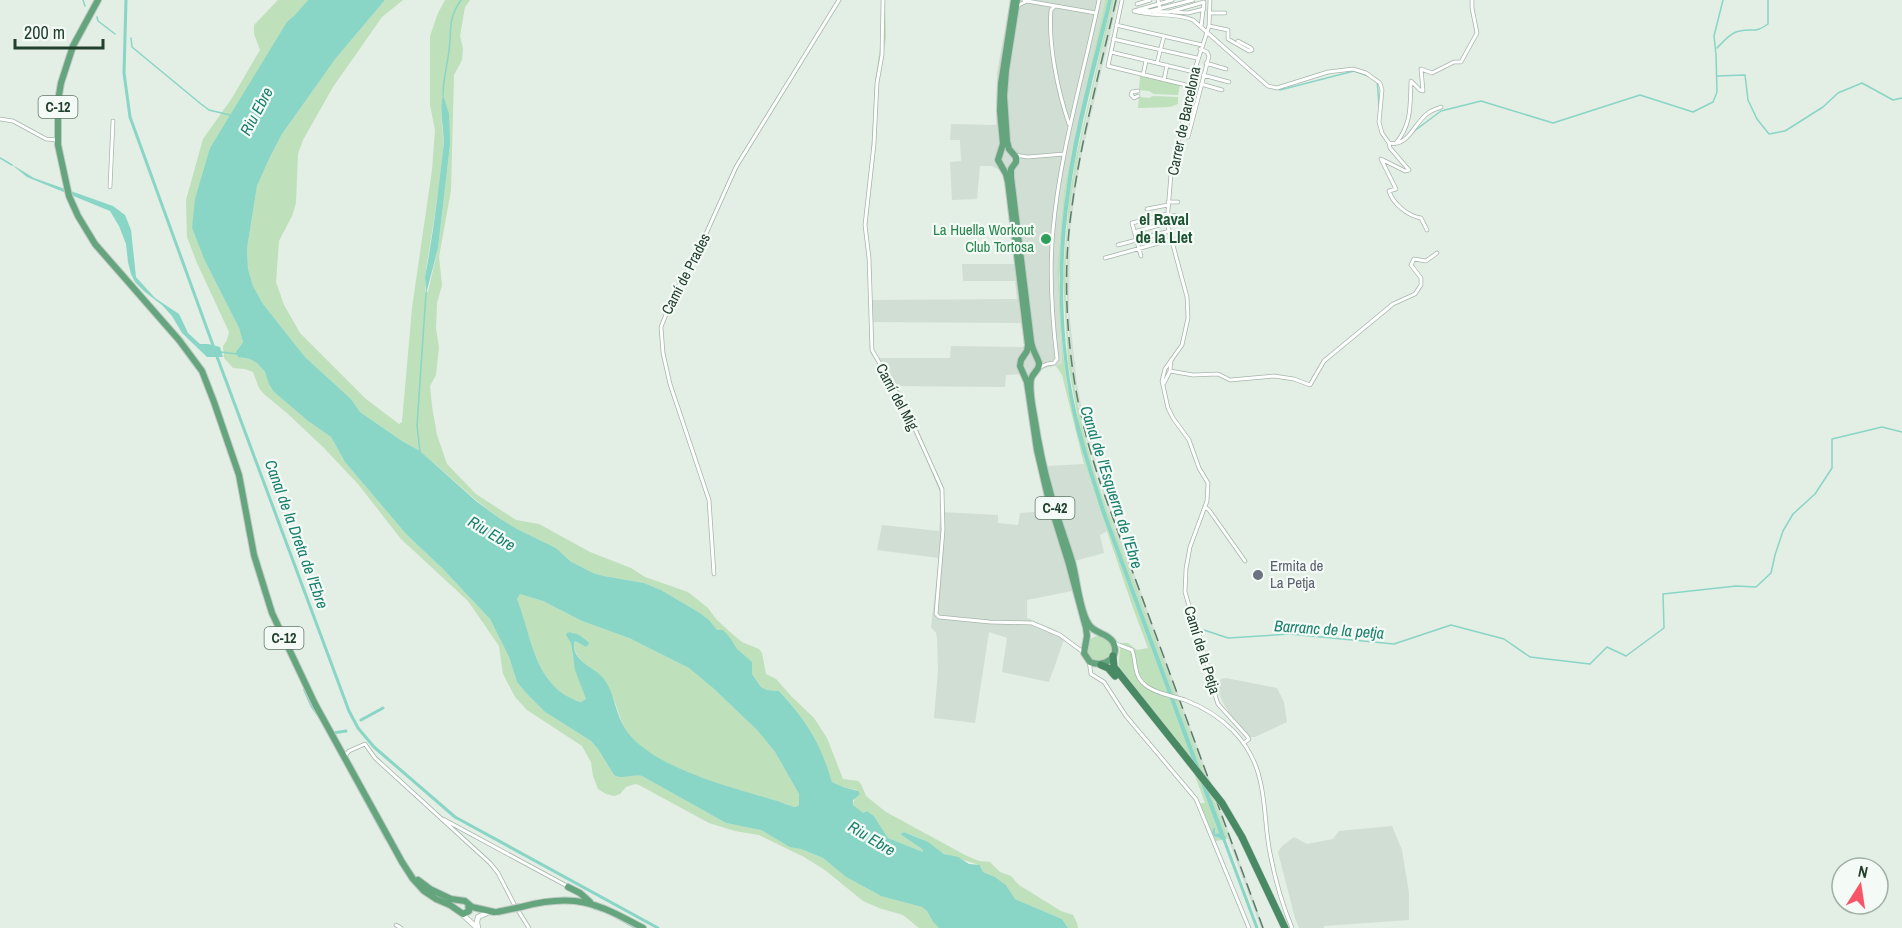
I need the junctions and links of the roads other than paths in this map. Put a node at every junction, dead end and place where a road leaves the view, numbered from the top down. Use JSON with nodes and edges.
{"nodes":[{"id":1,"x":98,"y":0,"type":"edge"},
{"id":2,"x":839,"y":0,"type":"edge"},
{"id":3,"x":884,"y":0,"type":"edge"},
{"id":4,"x":1052,"y":0,"type":"edge"},
{"id":5,"x":1099,"y":0,"type":"edge"},
{"id":6,"x":1123,"y":0,"type":"edge"},
{"id":7,"x":1150,"y":0,"type":"edge"},
{"id":8,"x":1193,"y":0,"type":"edge"},
{"id":9,"x":1210,"y":0,"type":"edge"},
{"id":10,"x":1472,"y":0,"type":"edge"},
{"id":11,"x":1026,"y":1,"type":"edge"},
{"id":12,"x":1204,"y":1,"type":"edge"},
{"id":13,"x":1016,"y":2,"type":"edge"},
{"id":14,"x":1158,"y":2,"type":"edge"},
{"id":15,"x":1174,"y":2,"type":"edge"},
{"id":16,"x":1137,"y":4,"type":"dead end"},
{"id":17,"x":1048,"y":5,"type":"junction"},
{"id":18,"x":1055,"y":6,"type":"junction"},
{"id":19,"x":1139,"y":9,"type":"junction"},
{"id":20,"x":1160,"y":9,"type":"junction"},
{"id":21,"x":1204,"y":9,"type":"junction"},
{"id":22,"x":1051,"y":10,"type":"junction"},
{"id":23,"x":1177,"y":10,"type":"junction"},
{"id":24,"x":1151,"y":11,"type":"junction"},
{"id":25,"x":1169,"y":12,"type":"junction"},
{"id":26,"x":1096,"y":13,"type":"junction"},
{"id":27,"x":1210,"y":13,"type":"junction"},
{"id":28,"x":1225,"y":13,"type":"dead end"},
{"id":29,"x":1116,"y":25,"type":"junction"},
{"id":30,"x":1209,"y":26,"type":"junction"},
{"id":31,"x":1201,"y":27,"type":"junction"},
{"id":32,"x":1206,"y":32,"type":"junction"},
{"id":33,"x":1164,"y":36,"type":"junction"},
{"id":34,"x":1113,"y":39,"type":"junction"},
{"id":35,"x":1238,"y":41,"type":"dead end"},
{"id":36,"x":1201,"y":47,"type":"junction"},
{"id":37,"x":1161,"y":50,"type":"junction"},
{"id":38,"x":1110,"y":52,"type":"junction"},
{"id":39,"x":1197,"y":58,"type":"junction"},
{"id":40,"x":1146,"y":61,"type":"junction"},
{"id":41,"x":1157,"y":63,"type":"junction"},
{"id":42,"x":1206,"y":63,"type":"junction"},
{"id":43,"x":1167,"y":65,"type":"junction"},
{"id":44,"x":1226,"y":69,"type":"dead end"},
{"id":45,"x":1194,"y":72,"type":"junction"},
{"id":46,"x":1143,"y":75,"type":"junction"},
{"id":47,"x":1203,"y":75,"type":"junction"},
{"id":48,"x":1164,"y":80,"type":"junction"},
{"id":49,"x":1229,"y":82,"type":"dead end"},
{"id":50,"x":1201,"y":84,"type":"junction"},
{"id":51,"x":1190,"y":86,"type":"junction"},
{"id":52,"x":1222,"y":90,"type":"dead end"},
{"id":53,"x":1138,"y":91,"type":"dead end"},
{"id":54,"x":1137,"y":96,"type":"dead end"},
{"id":55,"x":1441,"y":107,"type":"dead end"},
{"id":56,"x":1065,"y":110,"type":"junction"},
{"id":57,"x":1073,"y":110,"type":"junction"},
{"id":58,"x":0,"y":119,"type":"edge"},
{"id":59,"x":113,"y":121,"type":"dead end"},
{"id":60,"x":1070,"y":126,"type":"junction"},
{"id":61,"x":1180,"y":137,"type":"junction"},
{"id":62,"x":58,"y":140,"type":"junction"},
{"id":63,"x":1389,"y":143,"type":"junction"},
{"id":64,"x":1396,"y":144,"type":"junction"},
{"id":65,"x":1002,"y":151,"type":"junction"},
{"id":66,"x":1014,"y":153,"type":"junction"},
{"id":67,"x":1064,"y":154,"type":"junction"},
{"id":68,"x":1028,"y":157,"type":"junction"},
{"id":69,"x":1014,"y":165,"type":"junction"},
{"id":70,"x":1002,"y":167,"type":"junction"},
{"id":71,"x":110,"y":187,"type":"dead end"},
{"id":72,"x":1178,"y":202,"type":"dead end"},
{"id":73,"x":1168,"y":203,"type":"junction"},
{"id":74,"x":1148,"y":209,"type":"dead end"},
{"id":75,"x":1167,"y":214,"type":"junction"},
{"id":76,"x":1181,"y":217,"type":"dead end"},
{"id":77,"x":1167,"y":223,"type":"junction"},
{"id":78,"x":1427,"y":230,"type":"dead end"},
{"id":79,"x":1170,"y":231,"type":"junction"},
{"id":80,"x":1134,"y":232,"type":"junction"},
{"id":81,"x":1136,"y":240,"type":"junction"},
{"id":82,"x":1173,"y":241,"type":"junction"},
{"id":83,"x":1118,"y":245,"type":"dead end"},
{"id":84,"x":1139,"y":249,"type":"junction"},
{"id":85,"x":1437,"y":253,"type":"dead end"},
{"id":86,"x":1140,"y":256,"type":"dead end"},
{"id":87,"x":1105,"y":258,"type":"dead end"},
{"id":88,"x":1024,"y":356,"type":"junction"},
{"id":89,"x":1036,"y":358,"type":"junction"},
{"id":90,"x":1171,"y":360,"type":"junction"},
{"id":91,"x":1047,"y":364,"type":"junction"},
{"id":92,"x":1035,"y":371,"type":"junction"},
{"id":93,"x":1170,"y":371,"type":"junction"},
{"id":94,"x":1023,"y":372,"type":"junction"},
{"id":95,"x":1163,"y":385,"type":"junction"},
{"id":96,"x":1205,"y":507,"type":"junction"},
{"id":97,"x":1245,"y":561,"type":"dead end"},
{"id":98,"x":714,"y":574,"type":"dead end"},
{"id":99,"x":1100,"y":634,"type":"junction"},
{"id":100,"x":1086,"y":642,"type":"junction"},
{"id":101,"x":1112,"y":642,"type":"junction"},
{"id":102,"x":1070,"y":643,"type":"junction"},
{"id":103,"x":1126,"y":647,"type":"junction"},
{"id":104,"x":1084,"y":653,"type":"junction"},
{"id":105,"x":1114,"y":654,"type":"junction"},
{"id":106,"x":1088,"y":660,"type":"junction"},
{"id":107,"x":1099,"y":665,"type":"junction"},
{"id":108,"x":1091,"y":674,"type":"junction"},
{"id":109,"x":1236,"y":724,"type":"junction"},
{"id":110,"x":1231,"y":728,"type":"junction"},
{"id":111,"x":1244,"y":743,"type":"junction"},
{"id":112,"x":1175,"y":748,"type":"junction"},
{"id":113,"x":345,"y":758,"type":"junction"},
{"id":114,"x":441,"y":819,"type":"junction"},
{"id":115,"x":1240,"y":838,"type":"junction"},
{"id":116,"x":408,"y":872,"type":"junction"},
{"id":117,"x":575,"y":895,"type":"junction"},
{"id":118,"x":466,"y":902,"type":"junction"},
{"id":119,"x":464,"y":912,"type":"junction"},
{"id":120,"x":493,"y":912,"type":"junction"},
{"id":121,"x":396,"y":925,"type":"dead end"},
{"id":122,"x":401,"y":928,"type":"edge"},
{"id":123,"x":478,"y":928,"type":"edge"},
{"id":124,"x":529,"y":928,"type":"edge"},
{"id":125,"x":643,"y":928,"type":"edge"},
{"id":126,"x":1249,"y":928,"type":"edge"},
{"id":127,"x":1280,"y":928,"type":"edge"},
{"id":128,"x":1285,"y":928,"type":"edge"},
{"id":129,"x":1292,"y":928,"type":"edge"}],
"edges":[{"from":1,"to":62,"type":"main road","number":"C-12"},
{"from":2,"to":98,"type":"street","name":"Camí de Prades"},
{"from":3,"to":102,"type":"street","name":"Camí del Mig"},
{"from":4,"to":17,"type":"street"},
{"from":5,"to":26,"type":"street"},
{"from":6,"to":29,"type":"street"},
{"from":7,"to":16,"type":"street"},
{"from":8,"to":15,"type":"street"},
{"from":9,"to":27,"type":"street","name":"Carrer de Barcelona"},
{"from":10,"to":64,"type":"street"},
{"from":11,"to":13,"type":"street"},
{"from":11,"to":17,"type":"street"},
{"from":12,"to":21,"type":"street"},
{"from":12,"to":23,"type":"street"},
{"from":13,"to":65,"type":"main road","number":"C-42"},
{"from":13,"to":66,"type":"main road","number":"C-42"},
{"from":14,"to":15,"type":"street"},
{"from":14,"to":19,"type":"street"},
{"from":14,"to":20,"type":"street"},
{"from":15,"to":20,"type":"street"},
{"from":15,"to":23,"type":"street"},
{"from":17,"to":18,"type":"street"},
{"from":17,"to":22,"type":"street"},
{"from":18,"to":22,"type":"street"},
{"from":18,"to":26,"type":"street"},
{"from":19,"to":24,"type":"street"},
{"from":19,"to":31,"type":"street"},
{"from":20,"to":24,"type":"street"},
{"from":21,"to":25,"type":"street"},
{"from":21,"to":31,"type":"street"},
{"from":22,"to":56,"type":"street"},
{"from":23,"to":25,"type":"street"},
{"from":24,"to":25,"type":"street"},
{"from":26,"to":57,"type":"street"},
{"from":27,"to":28,"type":"street"},
{"from":27,"to":30,"type":"street","name":"Carrer de Barcelona"},
{"from":29,"to":33,"type":"street"},
{"from":29,"to":34,"type":"street"},
{"from":30,"to":32,"type":"street","name":"Carrer de Barcelona"},
{"from":30,"to":35,"type":"street"},
{"from":31,"to":32,"type":"street"},
{"from":32,"to":36,"type":"street","name":"Carrer de Barcelona"},
{"from":32,"to":63,"type":"street"},
{"from":33,"to":36,"type":"street"},
{"from":33,"to":37,"type":"street"},
{"from":34,"to":37,"type":"street"},
{"from":34,"to":38,"type":"street"},
{"from":36,"to":39,"type":"street","name":"Carrer de Barcelona"},
{"from":36,"to":42,"type":"street"},
{"from":37,"to":39,"type":"street"},
{"from":37,"to":41,"type":"street"},
{"from":38,"to":40,"type":"street"},
{"from":38,"to":46,"type":"street"},
{"from":39,"to":45,"type":"street","name":"Carrer de Barcelona"},
{"from":40,"to":41,"type":"street"},
{"from":40,"to":46,"type":"street"},
{"from":41,"to":43,"type":"street"},
{"from":42,"to":44,"type":"street"},
{"from":42,"to":47,"type":"street"},
{"from":43,"to":45,"type":"street"},
{"from":43,"to":48,"type":"street"},
{"from":45,"to":51,"type":"street","name":"Carrer de Barcelona"},
{"from":46,"to":48,"type":"street"},
{"from":47,"to":49,"type":"street"},
{"from":47,"to":50,"type":"street"},
{"from":48,"to":51,"type":"street"},
{"from":50,"to":52,"type":"street"},
{"from":50,"to":61,"type":"street"},
{"from":51,"to":61,"type":"street","name":"Carrer de Barcelona"},
{"from":53,"to":54,"type":"street"},
{"from":55,"to":64,"type":"street"},
{"from":56,"to":57,"type":"street"},
{"from":56,"to":60,"type":"street"},
{"from":57,"to":60,"type":"street"},
{"from":58,"to":62,"type":"street"},
{"from":59,"to":71,"type":"street"},
{"from":60,"to":67,"type":"street"},
{"from":61,"to":73,"type":"street","name":"Carrer de Barcelona"},
{"from":62,"to":113,"type":"main road","number":"C-12"},
{"from":63,"to":64,"type":"street"},
{"from":63,"to":78,"type":"street"},
{"from":65,"to":66,"type":"main road"},
{"from":65,"to":70,"type":"main road","number":"C-42"},
{"from":66,"to":68,"type":"street"},
{"from":66,"to":69,"type":"main road","number":"C-42"},
{"from":67,"to":68,"type":"street"},
{"from":67,"to":91,"type":"street"},
{"from":68,"to":69,"type":"street"},
{"from":69,"to":70,"type":"main road"},
{"from":69,"to":89,"type":"main road","number":"C-42"},
{"from":70,"to":88,"type":"main road","number":"C-42"},
{"from":72,"to":73,"type":"street"},
{"from":73,"to":74,"type":"street"},
{"from":73,"to":75,"type":"street","name":"Carrer de Barcelona"},
{"from":75,"to":76,"type":"street"},
{"from":75,"to":77,"type":"street","name":"Carrer de Barcelona"},
{"from":75,"to":80,"type":"street"},
{"from":77,"to":79,"type":"street","name":"Carrer de Barcelona"},
{"from":77,"to":80,"type":"street"},
{"from":79,"to":81,"type":"street"},
{"from":79,"to":82,"type":"street","name":"Carrer de Barcelona"},
{"from":80,"to":81,"type":"street"},
{"from":81,"to":83,"type":"street"},
{"from":81,"to":84,"type":"street"},
{"from":82,"to":84,"type":"street"},
{"from":82,"to":90,"type":"street"},
{"from":84,"to":86,"type":"street"},
{"from":84,"to":87,"type":"street"},
{"from":85,"to":93,"type":"street"},
{"from":88,"to":89,"type":"main road"},
{"from":88,"to":94,"type":"main road","number":"C-42"},
{"from":89,"to":91,"type":"street"},
{"from":89,"to":92,"type":"main road","number":"C-42"},
{"from":90,"to":93,"type":"street"},
{"from":90,"to":95,"type":"street"},
{"from":91,"to":92,"type":"street"},
{"from":92,"to":94,"type":"main road"},
{"from":92,"to":99,"type":"main road","number":"C-42"},
{"from":93,"to":95,"type":"street"},
{"from":94,"to":100,"type":"main road","number":"C-42"},
{"from":95,"to":96,"type":"street","name":"Camí de la Petja"},
{"from":96,"to":97,"type":"street"},
{"from":96,"to":109,"type":"street","name":"Camí de la Petja"},
{"from":99,"to":100,"type":"main road"},
{"from":99,"to":101,"type":"main road","number":"C-42"},
{"from":100,"to":102,"type":"street"},
{"from":100,"to":104,"type":"main road","number":"C-42"},
{"from":101,"to":103,"type":"street"},
{"from":101,"to":105,"type":"main road"},
{"from":102,"to":104,"type":"street"},
{"from":103,"to":105,"type":"street"},
{"from":103,"to":110,"type":"street","bridge":true},
{"from":104,"to":106,"type":"main road"},
{"from":105,"to":107,"type":"main road"},
{"from":105,"to":112,"type":"highway"},
{"from":106,"to":107,"type":"main road"},
{"from":106,"to":108,"type":"street"},
{"from":107,"to":108,"type":"street"},
{"from":107,"to":112,"type":"highway"},
{"from":108,"to":126,"type":"street"},
{"from":109,"to":110,"type":"street"},
{"from":109,"to":111,"type":"street","name":"Camí de la Petja"},
{"from":110,"to":111,"type":"street"},
{"from":111,"to":129,"type":"street"},
{"from":112,"to":115,"type":"highway","bridge":true},
{"from":113,"to":114,"type":"street"},
{"from":113,"to":116,"type":"main road","number":"C-12"},
{"from":114,"to":117,"type":"street"},
{"from":114,"to":124,"type":"street"},
{"from":115,"to":127,"type":"highway"},
{"from":115,"to":128,"type":"highway"},
{"from":116,"to":118,"type":"main road","number":"C-12"},
{"from":116,"to":119,"type":"main road","number":"C-12"},
{"from":117,"to":120,"type":"main road","number":"C-12","bridge":true},
{"from":117,"to":125,"type":"main road","number":"C-12"},
{"from":118,"to":119,"type":"main road"},
{"from":118,"to":119,"type":"main road"},
{"from":118,"to":120,"type":"main road","number":"C-12"},
{"from":119,"to":120,"type":"main road","number":"C-12"},
{"from":119,"to":123,"type":"main road"},
{"from":120,"to":123,"type":"main road"},
{"from":121,"to":122,"type":"street"}]}
